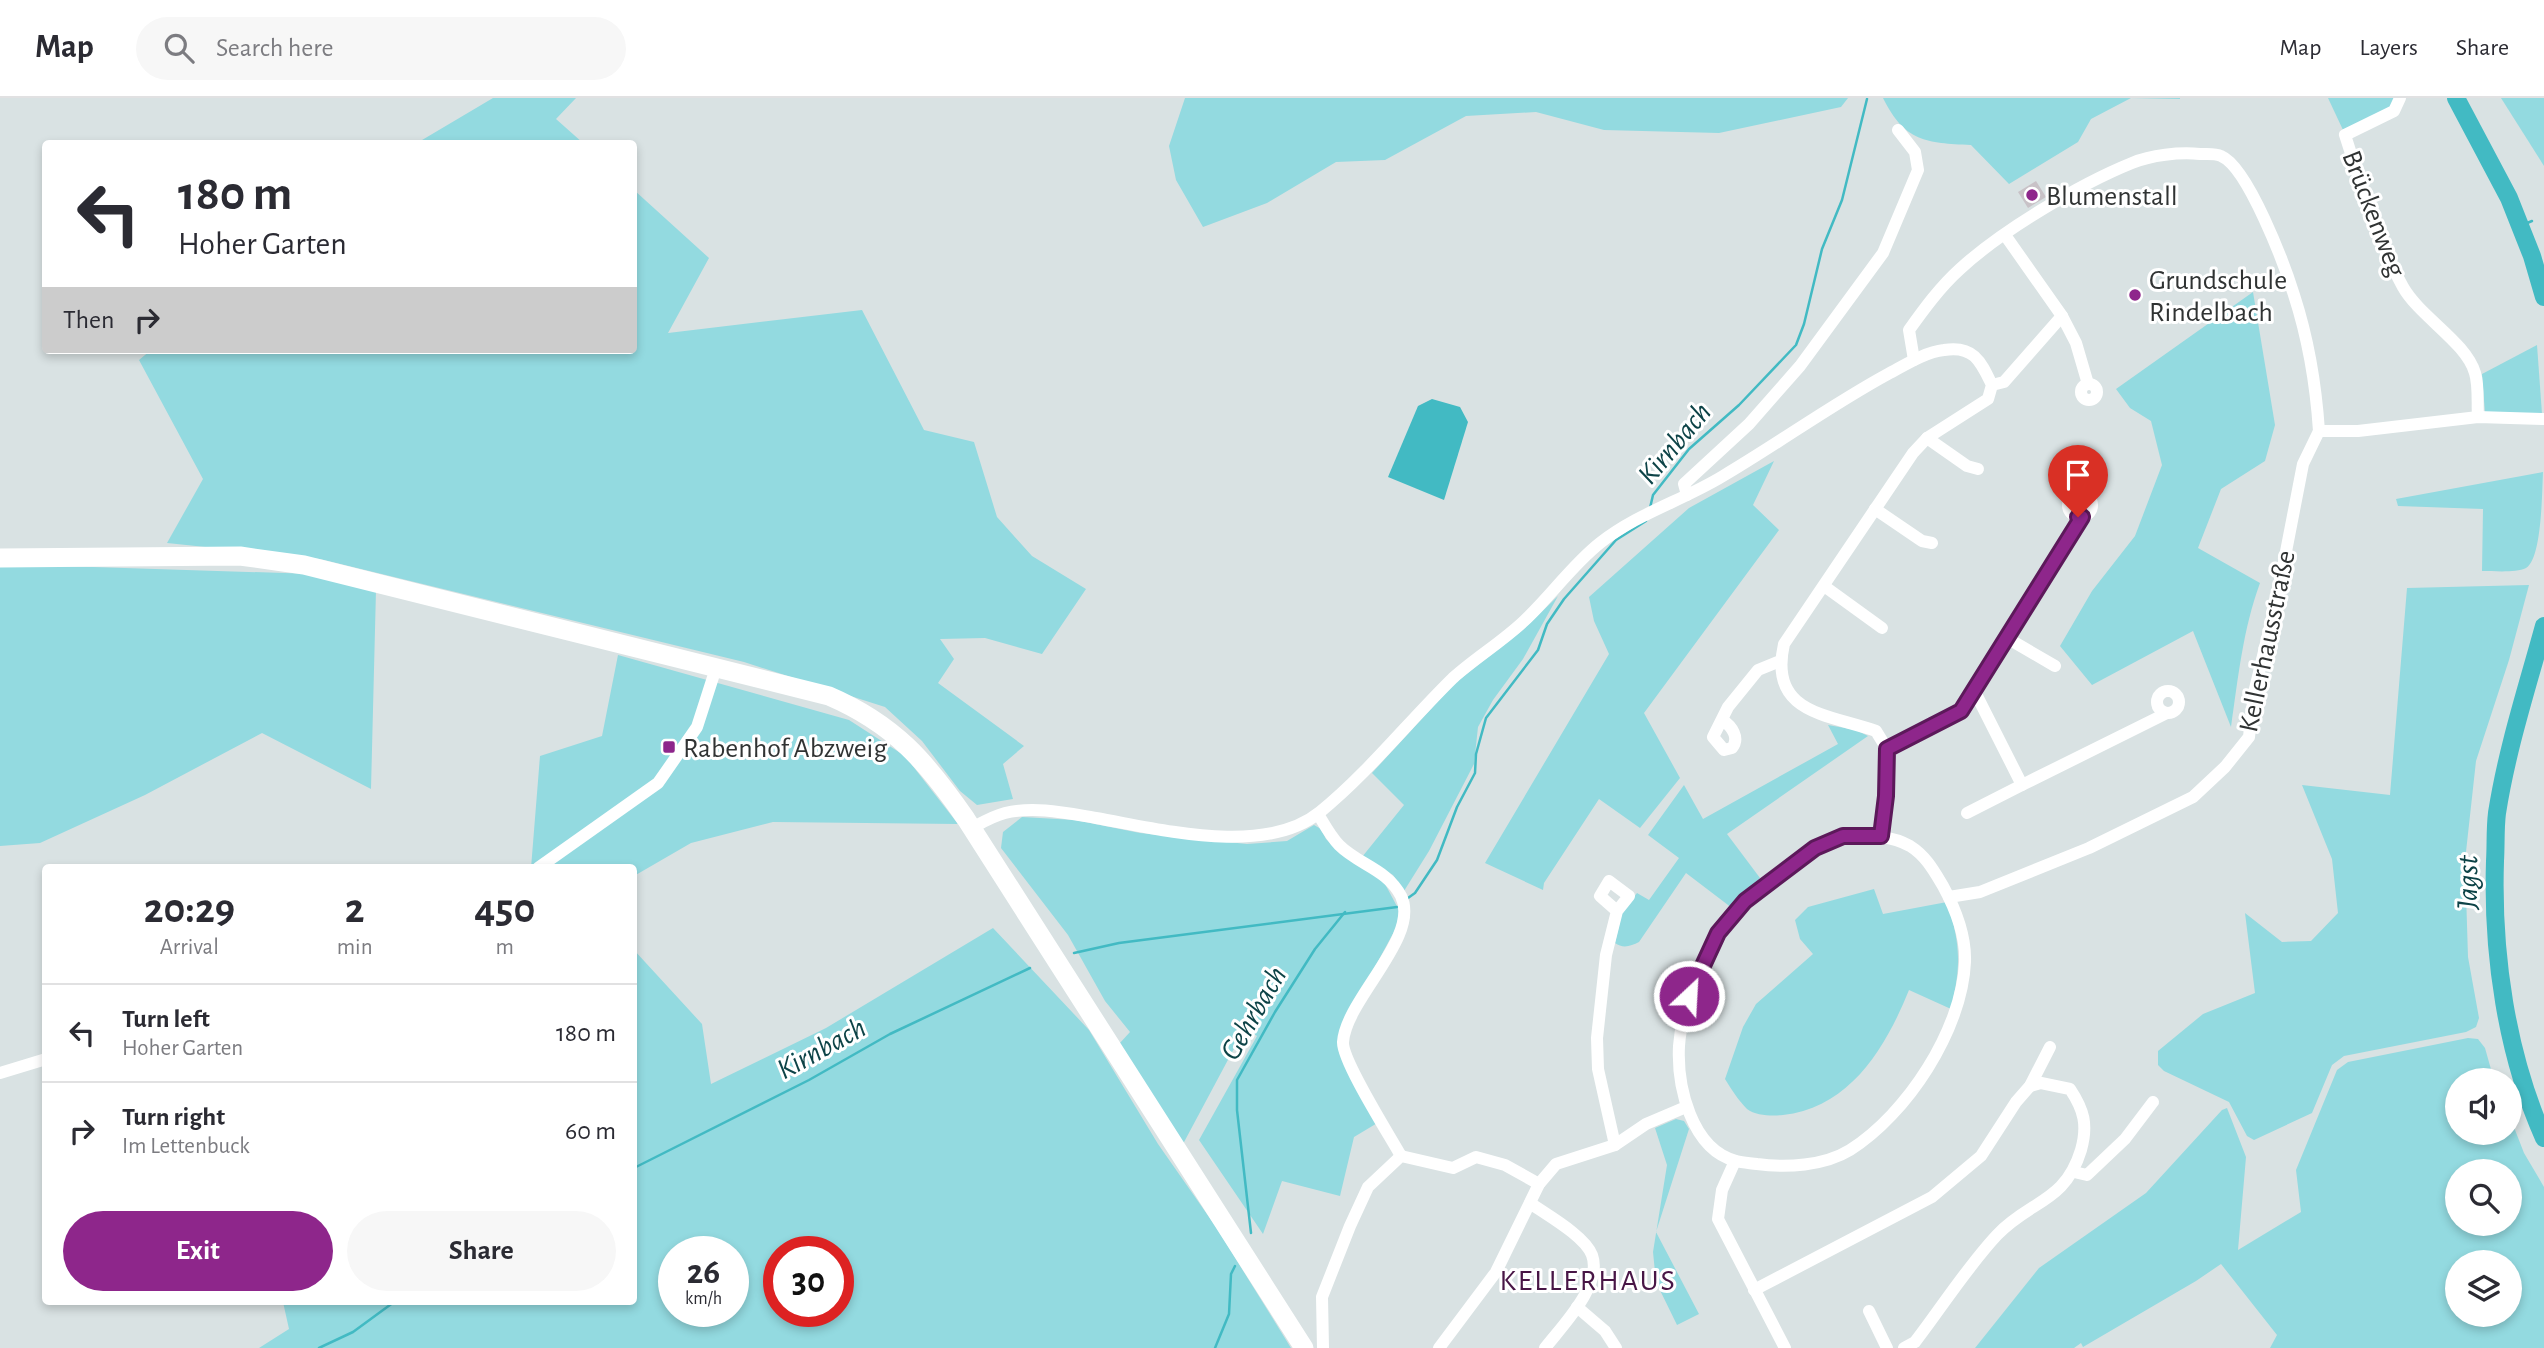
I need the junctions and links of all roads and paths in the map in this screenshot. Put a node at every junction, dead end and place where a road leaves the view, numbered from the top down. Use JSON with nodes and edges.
{"nodes":[{"id":1,"x":2400,"y":98,"type":"edge"},
{"id":2,"x":1898,"y":130,"type":"dead end"},
{"id":3,"x":2005,"y":235,"type":"junction"},
{"id":4,"x":2062,"y":316,"type":"junction"},
{"id":5,"x":1914,"y":360,"type":"junction"},
{"id":6,"x":2088,"y":384,"type":"dead end"},
{"id":7,"x":1992,"y":385,"type":"junction"},
{"id":8,"x":2478,"y":417,"type":"junction"},
{"id":9,"x":2543,"y":419,"type":"edge"},
{"id":10,"x":2319,"y":431,"type":"junction"},
{"id":11,"x":1927,"y":438,"type":"junction"},
{"id":12,"x":1978,"y":469,"type":"dead end"},
{"id":13,"x":1687,"y":495,"type":"junction"},
{"id":14,"x":1875,"y":509,"type":"junction"},
{"id":15,"x":2082,"y":517,"type":"dead end"},
{"id":16,"x":1932,"y":543,"type":"dead end"},
{"id":17,"x":0,"y":558,"type":"edge"},
{"id":18,"x":1824,"y":586,"type":"junction"},
{"id":19,"x":1882,"y":628,"type":"dead end"},
{"id":20,"x":2007,"y":638,"type":"junction"},
{"id":21,"x":1780,"y":661,"type":"junction"},
{"id":22,"x":2055,"y":666,"type":"dead end"},
{"id":23,"x":716,"y":668,"type":"junction"},
{"id":24,"x":1975,"y":692,"type":"junction"},
{"id":25,"x":2167,"y":713,"type":"dead end"},
{"id":26,"x":1722,"y":720,"type":"dead end"},
{"id":27,"x":1887,"y":749,"type":"junction"},
{"id":28,"x":2022,"y":785,"type":"junction"},
{"id":29,"x":1968,"y":813,"type":"dead end"},
{"id":30,"x":1318,"y":814,"type":"junction"},
{"id":31,"x":972,"y":828,"type":"junction"},
{"id":32,"x":1881,"y":836,"type":"junction"},
{"id":33,"x":544,"y":864,"type":"edge"},
{"id":34,"x":1949,"y":897,"type":"junction"},
{"id":35,"x":1617,"y":911,"type":"dead end"},
{"id":36,"x":2050,"y":1047,"type":"dead end"},
{"id":37,"x":42,"y":1060,"type":"edge"},
{"id":38,"x":0,"y":1073,"type":"edge"},
{"id":39,"x":2030,"y":1086,"type":"junction"},
{"id":40,"x":2153,"y":1102,"type":"dead end"},
{"id":41,"x":1686,"y":1107,"type":"junction"},
{"id":42,"x":1615,"y":1145,"type":"junction"},
{"id":43,"x":1401,"y":1156,"type":"junction"},
{"id":44,"x":1735,"y":1161,"type":"junction"},
{"id":45,"x":2074,"y":1172,"type":"junction"},
{"id":46,"x":1539,"y":1184,"type":"junction"},
{"id":47,"x":1530,"y":1203,"type":"junction"},
{"id":48,"x":1754,"y":1290,"type":"junction"},
{"id":49,"x":1577,"y":1307,"type":"junction"},
{"id":50,"x":1869,"y":1311,"type":"dead end"},
{"id":51,"x":1304,"y":1348,"type":"edge"},
{"id":52,"x":1323,"y":1348,"type":"edge"},
{"id":53,"x":1439,"y":1348,"type":"edge"},
{"id":54,"x":1545,"y":1348,"type":"edge"},
{"id":55,"x":1616,"y":1348,"type":"edge"},
{"id":56,"x":1785,"y":1348,"type":"edge"},
{"id":57,"x":1887,"y":1348,"type":"edge"},
{"id":58,"x":1904,"y":1348,"type":"edge"}],
"edges":[{"from":1,"to":8,"type":"street","name":"Brückenweg"},
{"from":2,"to":13,"type":"street"},
{"from":3,"to":4,"type":"street"},
{"from":3,"to":5,"type":"street"},
{"from":3,"to":10,"type":"street"},
{"from":4,"to":6,"type":"street"},
{"from":4,"to":7,"type":"street"},
{"from":5,"to":7,"type":"street"},
{"from":5,"to":13,"type":"street"},
{"from":7,"to":11,"type":"street"},
{"from":8,"to":9,"type":"street"},
{"from":8,"to":10,"type":"street"},
{"from":10,"to":34,"type":"street","name":"Kellerhausstraße"},
{"from":11,"to":12,"type":"street"},
{"from":11,"to":14,"type":"street"},
{"from":13,"to":30,"type":"street"},
{"from":14,"to":16,"type":"street"},
{"from":14,"to":18,"type":"street"},
{"from":15,"to":20,"type":"street"},
{"from":17,"to":23,"type":"main road"},
{"from":18,"to":19,"type":"street"},
{"from":18,"to":21,"type":"street"},
{"from":20,"to":22,"type":"street"},
{"from":20,"to":24,"type":"street"},
{"from":21,"to":26,"type":"street"},
{"from":21,"to":27,"type":"street"},
{"from":23,"to":31,"type":"main road"},
{"from":23,"to":33,"type":"street"},
{"from":24,"to":27,"type":"street"},
{"from":24,"to":28,"type":"street"},
{"from":25,"to":28,"type":"street"},
{"from":27,"to":32,"type":"street"},
{"from":28,"to":29,"type":"street"},
{"from":30,"to":31,"type":"street"},
{"from":30,"to":43,"type":"street"},
{"from":31,"to":51,"type":"main road"},
{"from":32,"to":34,"type":"street"},
{"from":32,"to":41,"type":"street"},
{"from":34,"to":44,"type":"street"},
{"from":35,"to":42,"type":"street"},
{"from":36,"to":39,"type":"street"},
{"from":37,"to":38,"type":"street"},
{"from":39,"to":45,"type":"street"},
{"from":39,"to":48,"type":"street"},
{"from":40,"to":45,"type":"street"},
{"from":41,"to":42,"type":"street"},
{"from":41,"to":44,"type":"street"},
{"from":42,"to":46,"type":"street"},
{"from":43,"to":46,"type":"street"},
{"from":43,"to":52,"type":"street"},
{"from":44,"to":48,"type":"street"},
{"from":45,"to":58,"type":"street"},
{"from":46,"to":47,"type":"street"},
{"from":47,"to":49,"type":"street"},
{"from":47,"to":53,"type":"street"},
{"from":48,"to":56,"type":"street"},
{"from":49,"to":54,"type":"street"},
{"from":49,"to":55,"type":"street"},
{"from":50,"to":57,"type":"street"}]}
